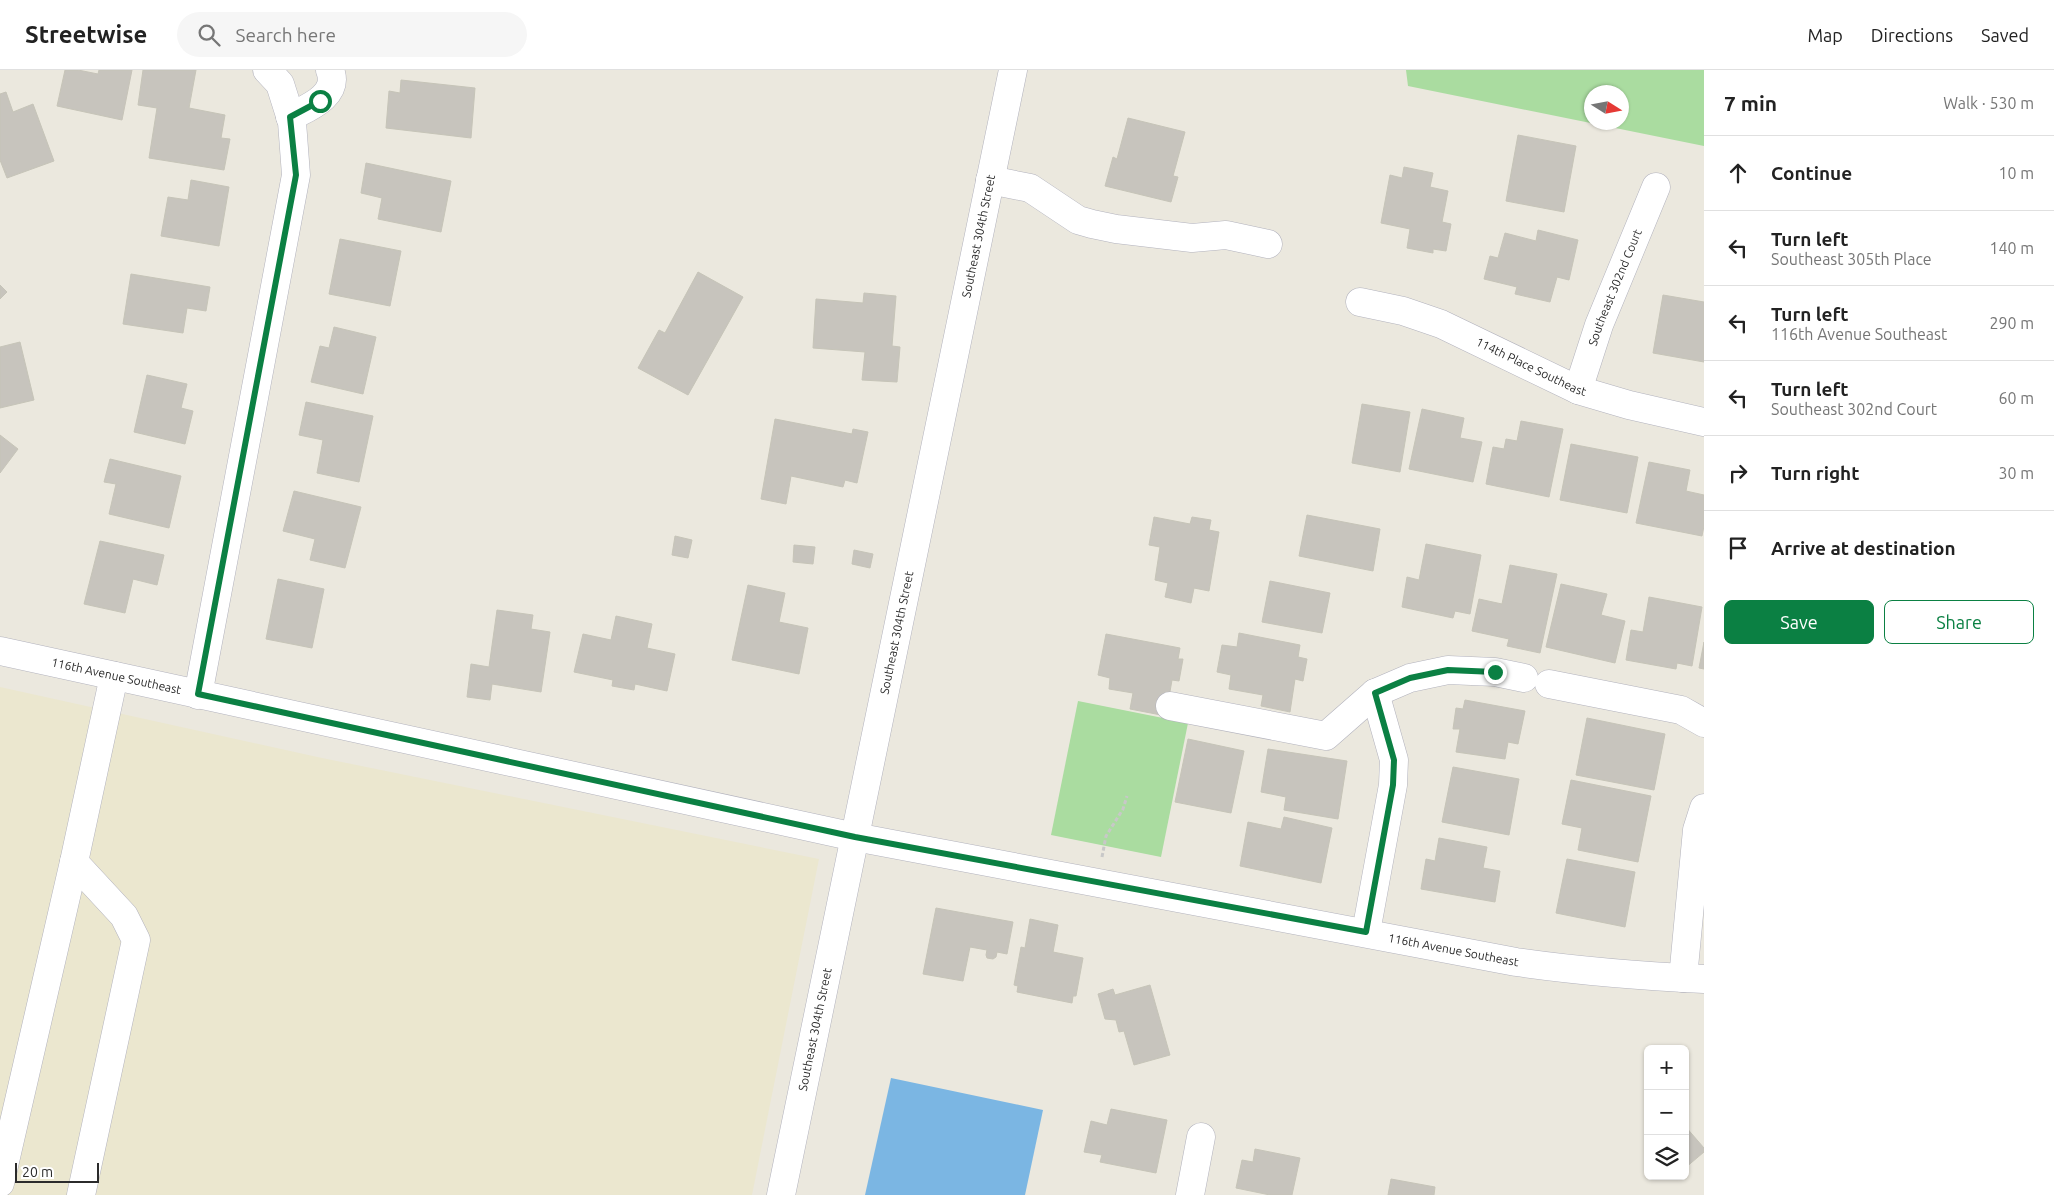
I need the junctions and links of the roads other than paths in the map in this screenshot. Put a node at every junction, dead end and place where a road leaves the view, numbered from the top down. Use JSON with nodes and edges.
{"nodes":[{"id":1,"x":330,"y":70,"type":"edge"},
{"id":2,"x":1013,"y":70,"type":"edge"},
{"id":3,"x":271,"y":74,"type":"edge"},
{"id":4,"x":290,"y":117,"type":"junction"},
{"id":5,"x":990,"y":180,"type":"junction"},
{"id":6,"x":1656,"y":186,"type":"dead end"},
{"id":7,"x":1268,"y":244,"type":"dead end"},
{"id":8,"x":1360,"y":302,"type":"dead end"},
{"id":9,"x":1578,"y":390,"type":"junction"},
{"id":10,"x":1704,"y":422,"type":"edge"},
{"id":11,"x":0,"y":652,"type":"edge"},
{"id":12,"x":114,"y":676,"type":"junction"},
{"id":13,"x":1375,"y":693,"type":"junction"},
{"id":14,"x":198,"y":694,"type":"junction"},
{"id":15,"x":1170,"y":706,"type":"dead end"},
{"id":16,"x":1704,"y":723,"type":"edge"},
{"id":17,"x":1704,"y":808,"type":"edge"},
{"id":18,"x":855,"y":837,"type":"junction"},
{"id":19,"x":74,"y":862,"type":"junction"},
{"id":20,"x":1366,"y":932,"type":"junction"},
{"id":21,"x":1694,"y":978,"type":"edge"},
{"id":22,"x":1201,"y":1137,"type":"dead end"},
{"id":23,"x":0,"y":1183,"type":"edge"},
{"id":24,"x":81,"y":1195,"type":"edge"},
{"id":25,"x":781,"y":1195,"type":"edge"},
{"id":26,"x":1190,"y":1195,"type":"edge"}],
"edges":[{"from":1,"to":4,"type":"street"},
{"from":2,"to":5,"type":"street","name":"Southeast 304th Street"},
{"from":3,"to":4,"type":"street"},
{"from":4,"to":14,"type":"street"},
{"from":5,"to":7,"type":"street"},
{"from":5,"to":18,"type":"street","name":"Southeast 304th Street"},
{"from":6,"to":9,"type":"street","name":"Southeast 302nd Court"},
{"from":8,"to":9,"type":"street","name":"114th Place Southeast"},
{"from":9,"to":10,"type":"street","name":"114th Place Southeast"},
{"from":11,"to":12,"type":"street","name":"116th Avenue Southeast"},
{"from":12,"to":14,"type":"street","name":"116th Avenue Southeast"},
{"from":12,"to":19,"type":"street"},
{"from":13,"to":15,"type":"street"},
{"from":13,"to":16,"type":"street"},
{"from":13,"to":20,"type":"street"},
{"from":14,"to":18,"type":"street","name":"116th Avenue Southeast"},
{"from":17,"to":21,"type":"street"},
{"from":18,"to":20,"type":"street","name":"116th Avenue Southeast"},
{"from":18,"to":25,"type":"street","name":"Southeast 304th Street"},
{"from":19,"to":23,"type":"street"},
{"from":19,"to":24,"type":"street"},
{"from":20,"to":21,"type":"street","name":"116th Avenue Southeast"},
{"from":22,"to":26,"type":"street"}]}
